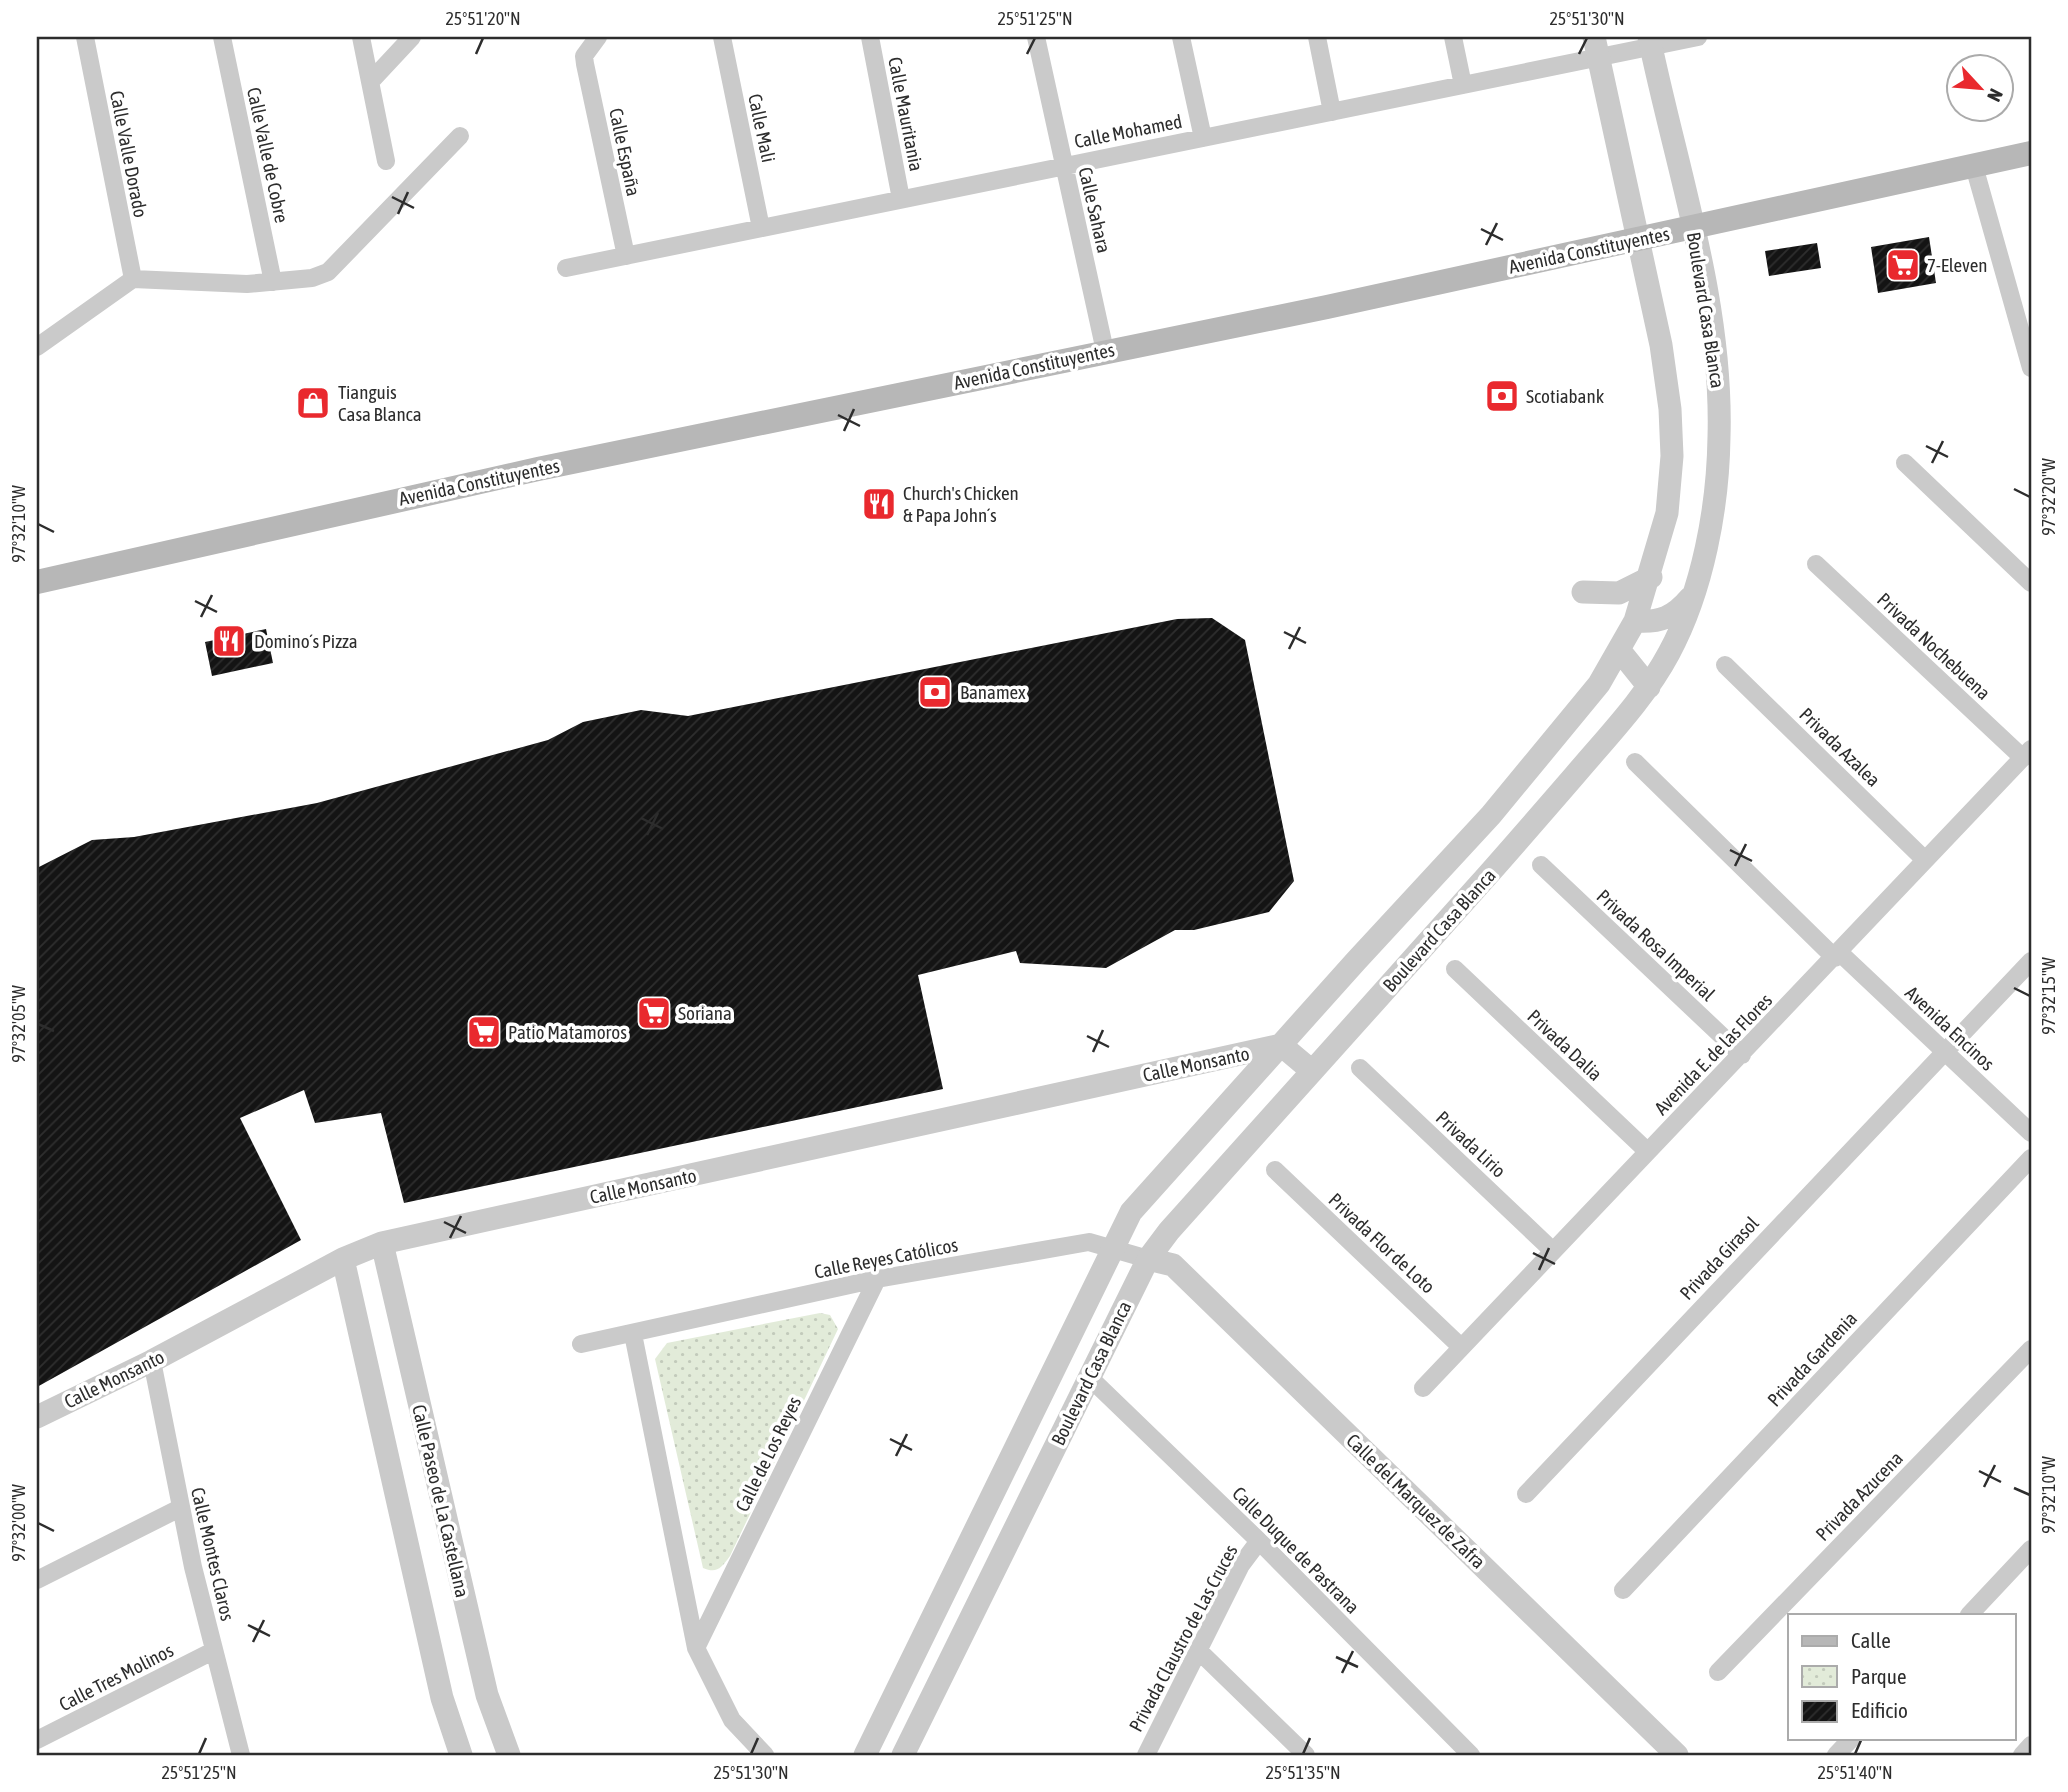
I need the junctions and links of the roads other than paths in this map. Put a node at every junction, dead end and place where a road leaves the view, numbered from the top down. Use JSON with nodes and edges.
{"nodes":[{"id":1,"x":85,"y":37,"type":"edge"},
{"id":2,"x":222,"y":37,"type":"edge"},
{"id":3,"x":361,"y":37,"type":"edge"},
{"id":4,"x":412,"y":37,"type":"edge"},
{"id":5,"x":598,"y":37,"type":"edge"},
{"id":6,"x":722,"y":37,"type":"edge"},
{"id":7,"x":870,"y":37,"type":"edge"},
{"id":8,"x":1036,"y":37,"type":"edge"},
{"id":9,"x":1181,"y":37,"type":"edge"},
{"id":10,"x":1317,"y":37,"type":"edge"},
{"id":11,"x":1453,"y":37,"type":"edge"},
{"id":12,"x":1698,"y":37,"type":"edge"},
{"id":13,"x":1650,"y":41,"type":"edge"},
{"id":14,"x":1596,"y":48,"type":"edge"},
{"id":15,"x":370,"y":82,"type":"junction"},
{"id":16,"x":1463,"y":85,"type":"junction"},
{"id":17,"x":1332,"y":112,"type":"junction"},
{"id":18,"x":460,"y":136,"type":"dead end"},
{"id":19,"x":1203,"y":138,"type":"junction"},
{"id":20,"x":2031,"y":153,"type":"edge"},
{"id":21,"x":386,"y":161,"type":"dead end"},
{"id":22,"x":1063,"y":166,"type":"junction"},
{"id":23,"x":1974,"y":166,"type":"junction"},
{"id":24,"x":901,"y":199,"type":"junction"},
{"id":25,"x":761,"y":228,"type":"junction"},
{"id":26,"x":1694,"y":228,"type":"junction"},
{"id":27,"x":1638,"y":239,"type":"junction"},
{"id":28,"x":625,"y":256,"type":"junction"},
{"id":29,"x":566,"y":268,"type":"dead end"},
{"id":30,"x":133,"y":279,"type":"junction"},
{"id":31,"x":273,"y":282,"type":"junction"},
{"id":32,"x":37,"y":347,"type":"edge"},
{"id":33,"x":1105,"y":351,"type":"junction"},
{"id":34,"x":2031,"y":368,"type":"edge"},
{"id":35,"x":1905,"y":463,"type":"dead end"},
{"id":36,"x":1816,"y":564,"type":"dead end"},
{"id":37,"x":1651,"y":577,"type":"junction"},
{"id":38,"x":37,"y":582,"type":"edge"},
{"id":39,"x":2031,"y":583,"type":"edge"},
{"id":40,"x":1583,"y":592,"type":"dead end"},
{"id":41,"x":1694,"y":593,"type":"junction"},
{"id":42,"x":1635,"y":621,"type":"junction"},
{"id":43,"x":1620,"y":651,"type":"junction"},
{"id":44,"x":1725,"y":665,"type":"dead end"},
{"id":45,"x":1649,"y":687,"type":"junction"},
{"id":46,"x":2027,"y":753,"type":"edge"},
{"id":47,"x":1635,"y":762,"type":"dead end"},
{"id":48,"x":1925,"y":860,"type":"junction"},
{"id":49,"x":1541,"y":864,"type":"dead end"},
{"id":50,"x":1838,"y":956,"type":"junction"},
{"id":51,"x":2031,"y":961,"type":"edge"},
{"id":52,"x":1455,"y":969,"type":"dead end"},
{"id":53,"x":1281,"y":1045,"type":"junction"},
{"id":54,"x":1943,"y":1051,"type":"junction"},
{"id":55,"x":1742,"y":1055,"type":"junction"},
{"id":56,"x":1360,"y":1068,"type":"dead end"},
{"id":57,"x":1312,"y":1071,"type":"junction"},
{"id":58,"x":2031,"y":1133,"type":"edge"},
{"id":59,"x":1647,"y":1151,"type":"junction"},
{"id":60,"x":2031,"y":1158,"type":"edge"},
{"id":61,"x":1275,"y":1170,"type":"dead end"},
{"id":62,"x":383,"y":1243,"type":"junction"},
{"id":63,"x":1112,"y":1248,"type":"junction"},
{"id":64,"x":1553,"y":1251,"type":"junction"},
{"id":65,"x":343,"y":1259,"type":"junction"},
{"id":66,"x":1148,"y":1259,"type":"junction"},
{"id":67,"x":877,"y":1279,"type":"junction"},
{"id":68,"x":633,"y":1334,"type":"junction"},
{"id":69,"x":581,"y":1345,"type":"dead end"},
{"id":70,"x":1461,"y":1347,"type":"junction"},
{"id":71,"x":2031,"y":1349,"type":"edge"},
{"id":72,"x":152,"y":1360,"type":"junction"},
{"id":73,"x":1089,"y":1377,"type":"junction"},
{"id":74,"x":1423,"y":1388,"type":"dead end"},
{"id":75,"x":37,"y":1417,"type":"edge"},
{"id":76,"x":1024,"y":1431,"type":"junction"},
{"id":77,"x":1055,"y":1447,"type":"junction"},
{"id":78,"x":1526,"y":1494,"type":"dead end"},
{"id":79,"x":180,"y":1508,"type":"junction"},
{"id":80,"x":1259,"y":1541,"type":"junction"},
{"id":81,"x":2031,"y":1549,"type":"edge"},
{"id":82,"x":37,"y":1580,"type":"edge"},
{"id":83,"x":1623,"y":1590,"type":"dead end"},
{"id":84,"x":1970,"y":1614,"type":"edge"},
{"id":85,"x":696,"y":1648,"type":"junction"},
{"id":86,"x":214,"y":1651,"type":"junction"},
{"id":87,"x":1200,"y":1652,"type":"junction"},
{"id":88,"x":1718,"y":1672,"type":"dead end"},
{"id":89,"x":37,"y":1740,"type":"edge"},
{"id":90,"x":1850,"y":1740,"type":"edge"},
{"id":91,"x":2031,"y":1745,"type":"edge"},
{"id":92,"x":241,"y":1755,"type":"edge"},
{"id":93,"x":461,"y":1755,"type":"edge"},
{"id":94,"x":509,"y":1755,"type":"edge"},
{"id":95,"x":765,"y":1755,"type":"edge"},
{"id":96,"x":865,"y":1755,"type":"edge"},
{"id":97,"x":903,"y":1755,"type":"edge"},
{"id":98,"x":1146,"y":1755,"type":"edge"},
{"id":99,"x":1306,"y":1755,"type":"edge"},
{"id":100,"x":1471,"y":1755,"type":"edge"},
{"id":101,"x":1677,"y":1755,"type":"edge"},
{"id":102,"x":1836,"y":1755,"type":"edge"},
{"id":103,"x":2022,"y":1755,"type":"edge"}],
"edges":[{"from":1,"to":30,"type":"street","name":"Calle Valle Dorado"},
{"from":2,"to":31,"type":"street","name":"Calle Valle de Cobre"},
{"from":3,"to":15,"type":"street"},
{"from":4,"to":15,"type":"street"},
{"from":5,"to":28,"type":"street","name":"Calle España"},
{"from":6,"to":25,"type":"street","name":"Calle Mali"},
{"from":7,"to":24,"type":"street","name":"Calle Mauritania"},
{"from":8,"to":22,"type":"street","name":"Calle Sahara"},
{"from":9,"to":19,"type":"street"},
{"from":10,"to":17,"type":"street"},
{"from":11,"to":16,"type":"street"},
{"from":12,"to":13,"type":"street","name":"Calle Mohamed"},
{"from":13,"to":14,"type":"street","name":"Calle Mohamed"},
{"from":13,"to":26,"type":"street","name":"Boulevard Casa Blanca"},
{"from":14,"to":16,"type":"street","name":"Calle Mohamed"},
{"from":14,"to":27,"type":"street","name":"Boulevard Casa Blanca"},
{"from":15,"to":21,"type":"street"},
{"from":16,"to":17,"type":"street","name":"Calle Mohamed"},
{"from":17,"to":19,"type":"street","name":"Calle Mohamed"},
{"from":18,"to":31,"type":"street"},
{"from":19,"to":22,"type":"street","name":"Calle Mohamed"},
{"from":20,"to":23,"type":"main road","name":"Avenida Constituyentes"},
{"from":22,"to":24,"type":"street","name":"Calle Mohamed"},
{"from":22,"to":33,"type":"street","name":"Calle Sahara"},
{"from":23,"to":26,"type":"main road","name":"Avenida Constituyentes"},
{"from":23,"to":34,"type":"street"},
{"from":24,"to":25,"type":"street","name":"Calle Mohamed"},
{"from":25,"to":28,"type":"street","name":"Calle Mohamed"},
{"from":26,"to":27,"type":"main road","name":"Avenida Constituyentes"},
{"from":26,"to":41,"type":"street","name":"Boulevard Casa Blanca"},
{"from":27,"to":33,"type":"main road","name":"Avenida Constituyentes"},
{"from":27,"to":37,"type":"street","name":"Boulevard Casa Blanca"},
{"from":28,"to":29,"type":"street","name":"Calle Mohamed"},
{"from":30,"to":31,"type":"street"},
{"from":30,"to":32,"type":"street"},
{"from":33,"to":38,"type":"main road","name":"Avenida Constituyentes"},
{"from":35,"to":39,"type":"street"},
{"from":36,"to":46,"type":"street","name":"Privada Nochebuena"},
{"from":37,"to":40,"type":"street"},
{"from":37,"to":42,"type":"street","name":"Boulevard Casa Blanca"},
{"from":41,"to":42,"type":"street"},
{"from":41,"to":45,"type":"street","name":"Boulevard Casa Blanca"},
{"from":42,"to":43,"type":"street","name":"Boulevard Casa Blanca"},
{"from":43,"to":45,"type":"street"},
{"from":43,"to":53,"type":"street","name":"Boulevard Casa Blanca"},
{"from":44,"to":48,"type":"street","name":"Privada Azalea"},
{"from":45,"to":57,"type":"street","name":"Boulevard Casa Blanca"},
{"from":46,"to":48,"type":"street","name":"Avenida E. de las Flores"},
{"from":47,"to":50,"type":"street","name":"Avenida Encinos"},
{"from":48,"to":50,"type":"street","name":"Avenida E. de las Flores"},
{"from":49,"to":55,"type":"street","name":"Privada Rosa Imperial"},
{"from":50,"to":54,"type":"street","name":"Avenida Encinos"},
{"from":50,"to":55,"type":"street","name":"Avenida E. de las Flores"},
{"from":51,"to":54,"type":"street","name":"Privada Girasol"},
{"from":52,"to":59,"type":"street","name":"Privada Dalia"},
{"from":53,"to":57,"type":"street"},
{"from":53,"to":62,"type":"street","name":"Calle Monsanto"},
{"from":53,"to":63,"type":"street","name":"Boulevard Casa Blanca"},
{"from":54,"to":58,"type":"street","name":"Avenida Encinos"},
{"from":54,"to":78,"type":"street","name":"Privada Girasol"},
{"from":55,"to":59,"type":"street","name":"Avenida E. de las Flores"},
{"from":56,"to":64,"type":"street","name":"Privada Lirio"},
{"from":57,"to":66,"type":"street","name":"Boulevard Casa Blanca"},
{"from":59,"to":64,"type":"street","name":"Avenida E. de las Flores"},
{"from":60,"to":83,"type":"street","name":"Privada Gardenia"},
{"from":61,"to":70,"type":"street","name":"Privada Flor de Loto"},
{"from":62,"to":65,"type":"street","name":"Calle Monsanto"},
{"from":62,"to":94,"type":"street","name":"Calle Paseo de La Castellana"},
{"from":63,"to":66,"type":"street","name":"Calle Reyes Católicos"},
{"from":63,"to":67,"type":"street","name":"Calle Reyes Católicos"},
{"from":63,"to":76,"type":"street","name":"Boulevard Casa Blanca"},
{"from":64,"to":70,"type":"street","name":"Avenida E. de las Flores"},
{"from":65,"to":72,"type":"street","name":"Calle Monsanto"},
{"from":65,"to":93,"type":"street"},
{"from":66,"to":73,"type":"street","name":"Boulevard Casa Blanca"},
{"from":66,"to":101,"type":"street","name":"Calle del Marquez de Zafra"},
{"from":67,"to":68,"type":"street","name":"Calle Reyes Católicos"},
{"from":67,"to":85,"type":"street","name":"Calle de Los Reyes"},
{"from":68,"to":69,"type":"street","name":"Calle Reyes Católicos"},
{"from":68,"to":85,"type":"street"},
{"from":70,"to":74,"type":"street","name":"Avenida E. de las Flores"},
{"from":71,"to":88,"type":"street","name":"Privada Azucena"},
{"from":72,"to":75,"type":"street","name":"Calle Monsanto"},
{"from":72,"to":79,"type":"street","name":"Calle Montes Claros"},
{"from":73,"to":77,"type":"street","name":"Boulevard Casa Blanca"},
{"from":73,"to":80,"type":"street","name":"Calle Duque de Pastrana"},
{"from":76,"to":77,"type":"street"},
{"from":76,"to":96,"type":"street","name":"Boulevard Casa Blanca"},
{"from":77,"to":97,"type":"street","name":"Boulevard Casa Blanca"},
{"from":79,"to":82,"type":"street"},
{"from":79,"to":86,"type":"street","name":"Calle Montes Claros"},
{"from":80,"to":87,"type":"street","name":"Privada Claustro de Las Cruces"},
{"from":80,"to":100,"type":"street","name":"Calle Duque de Pastrana"},
{"from":81,"to":84,"type":"street"},
{"from":85,"to":95,"type":"street"},
{"from":86,"to":89,"type":"street","name":"Calle Tres Molinos"},
{"from":86,"to":92,"type":"street","name":"Calle Montes Claros"},
{"from":87,"to":98,"type":"street","name":"Privada Claustro de Las Cruces"},
{"from":87,"to":99,"type":"street"},
{"from":90,"to":102,"type":"street"},
{"from":91,"to":103,"type":"street"}]}
